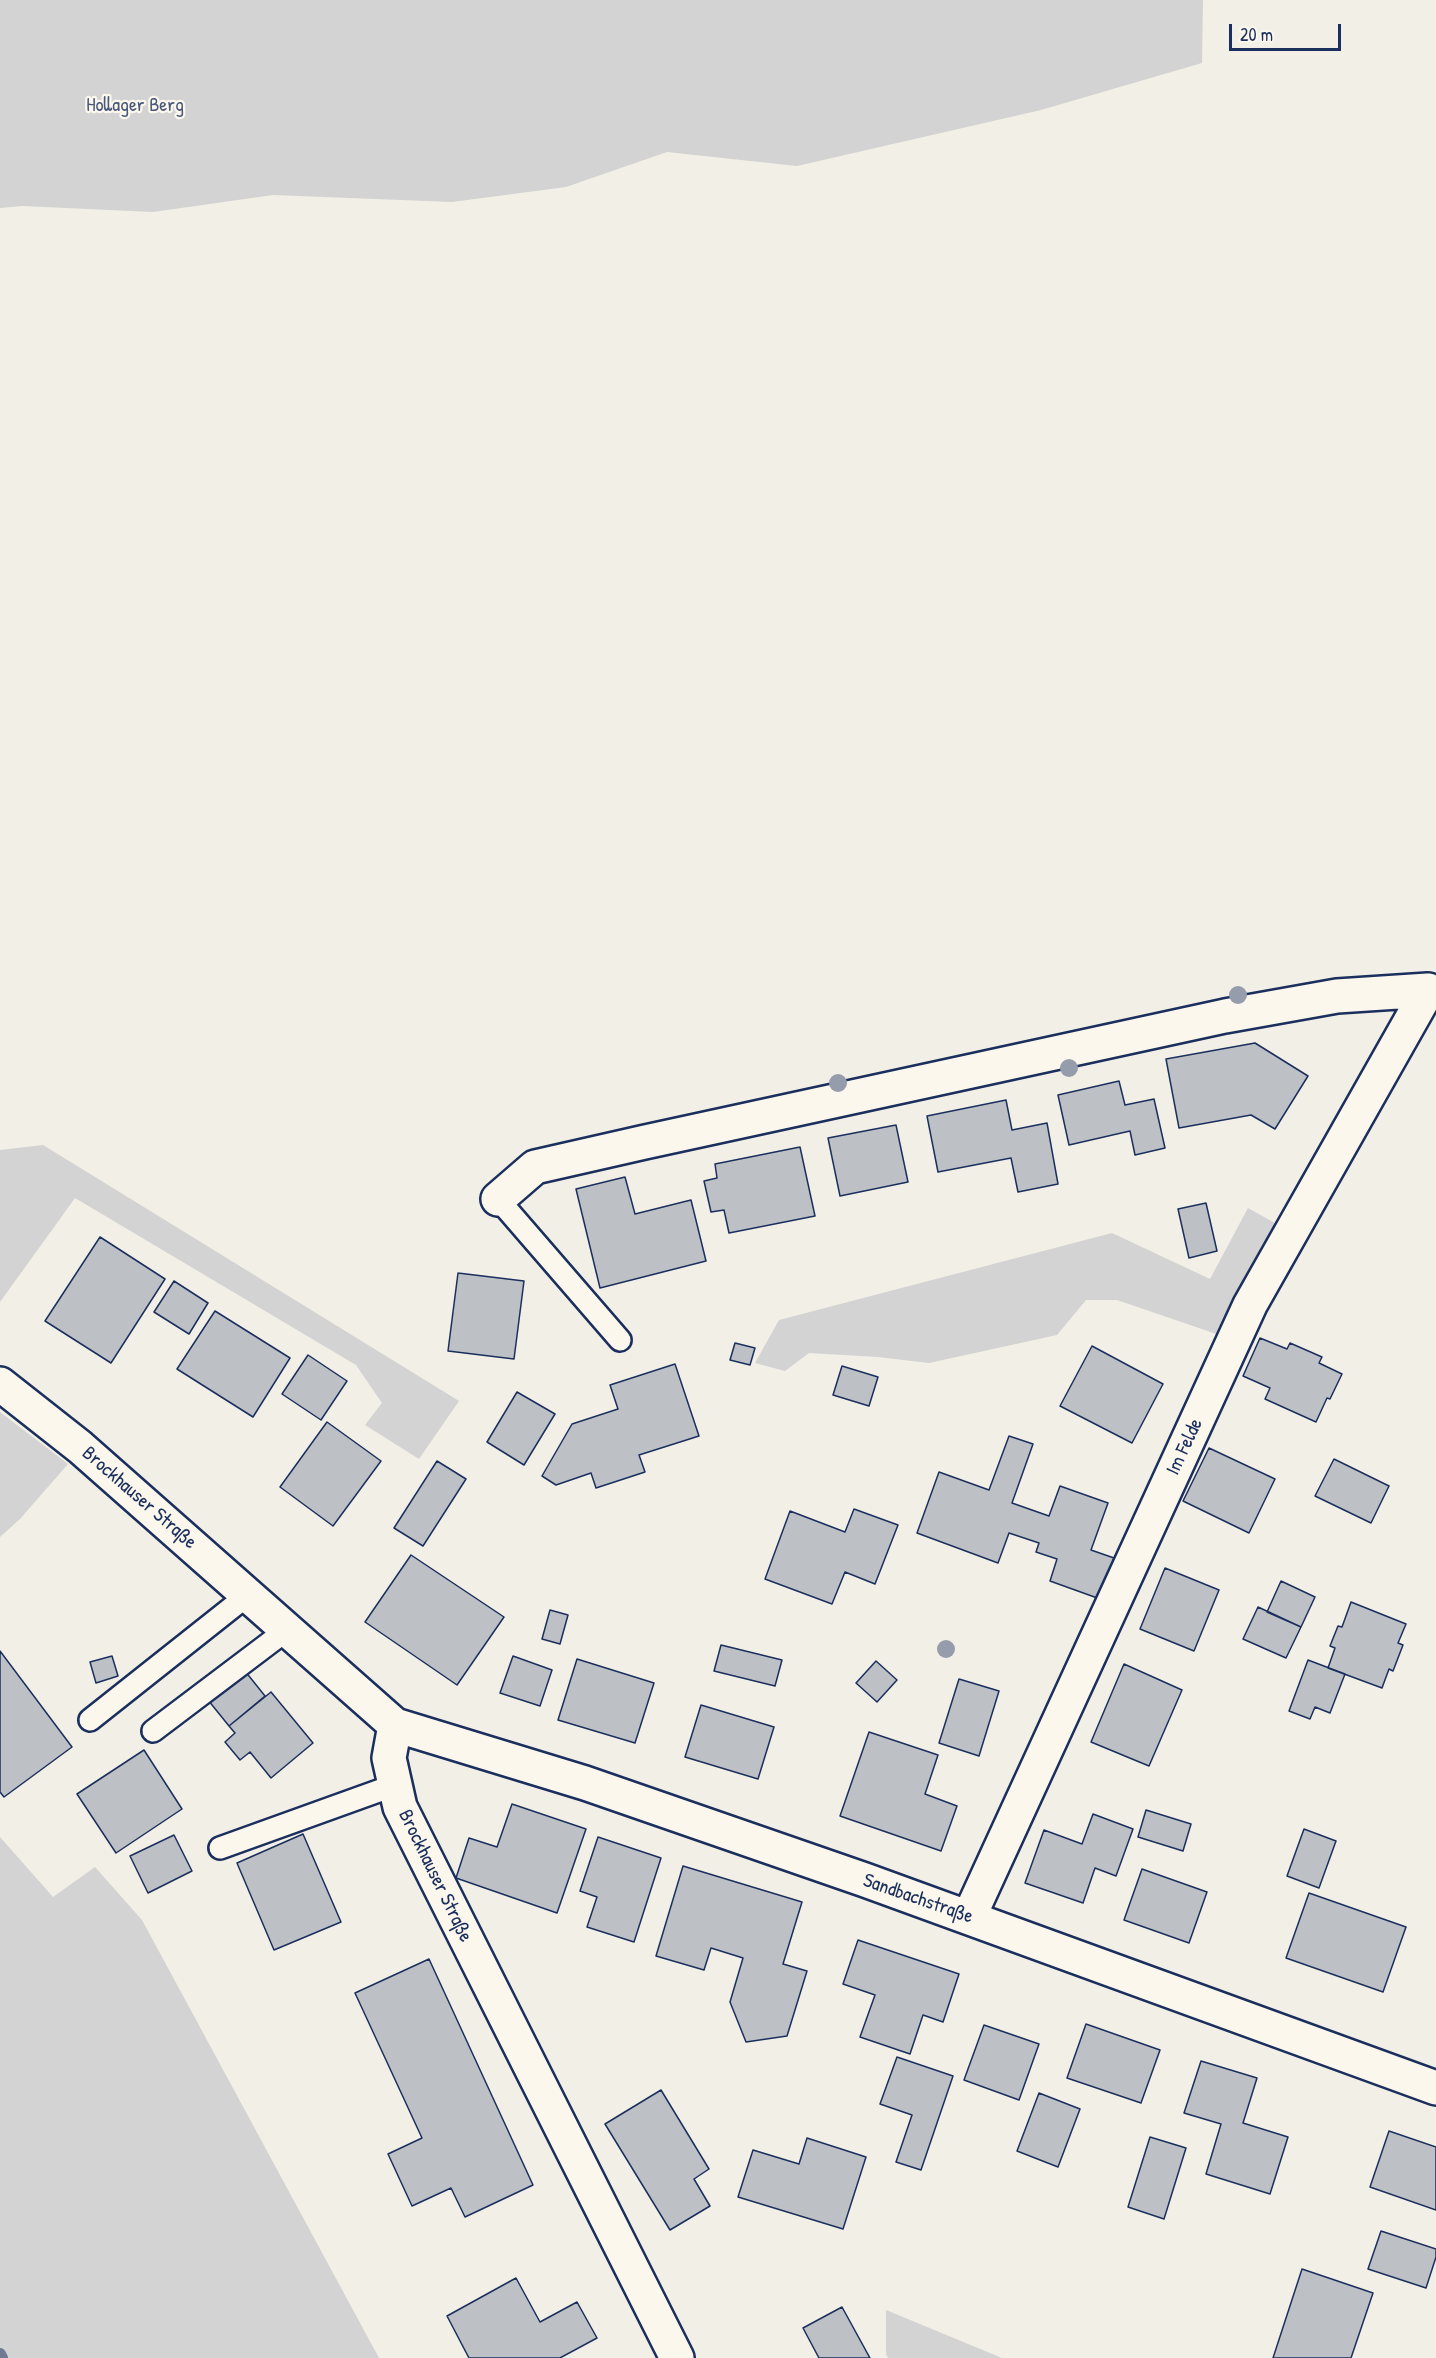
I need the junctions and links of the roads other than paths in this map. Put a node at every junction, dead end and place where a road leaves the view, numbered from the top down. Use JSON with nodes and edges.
{"nodes":[{"id":1,"x":498,"y":1199,"type":"joint"},
{"id":2,"x":620,"y":1340,"type":"dead end"},
{"id":3,"x":0,"y":1384,"type":"edge"},
{"id":4,"x":249,"y":1594,"type":"junction"},
{"id":5,"x":288,"y":1629,"type":"junction"},
{"id":6,"x":90,"y":1720,"type":"dead end"},
{"id":7,"x":395,"y":1725,"type":"junction"},
{"id":8,"x":153,"y":1731,"type":"dead end"},
{"id":9,"x":395,"y":1785,"type":"junction"},
{"id":10,"x":220,"y":1848,"type":"dead end"},
{"id":11,"x":969,"y":1917,"type":"junction"},
{"id":12,"x":1436,"y":2088,"type":"edge"},
{"id":13,"x":677,"y":2358,"type":"edge"}],
"edges":[{"from":1,"to":2,"type":"lane"},
{"from":1,"to":11,"type":"street","name":"Im Felde"},
{"from":3,"to":4,"type":"street","name":"Brockhauser Straße"},
{"from":4,"to":5,"type":"street","name":"Brockhauser Straße"},
{"from":4,"to":6,"type":"lane"},
{"from":5,"to":7,"type":"street","name":"Brockhauser Straße"},
{"from":5,"to":8,"type":"lane"},
{"from":7,"to":9,"type":"street","name":"Brockhauser Straße"},
{"from":7,"to":11,"type":"street","name":"Sandbachstraße"},
{"from":9,"to":10,"type":"lane"},
{"from":9,"to":13,"type":"street","name":"Brockhauser Straße"},
{"from":11,"to":12,"type":"street","name":"Sandbachstraße"}]}
